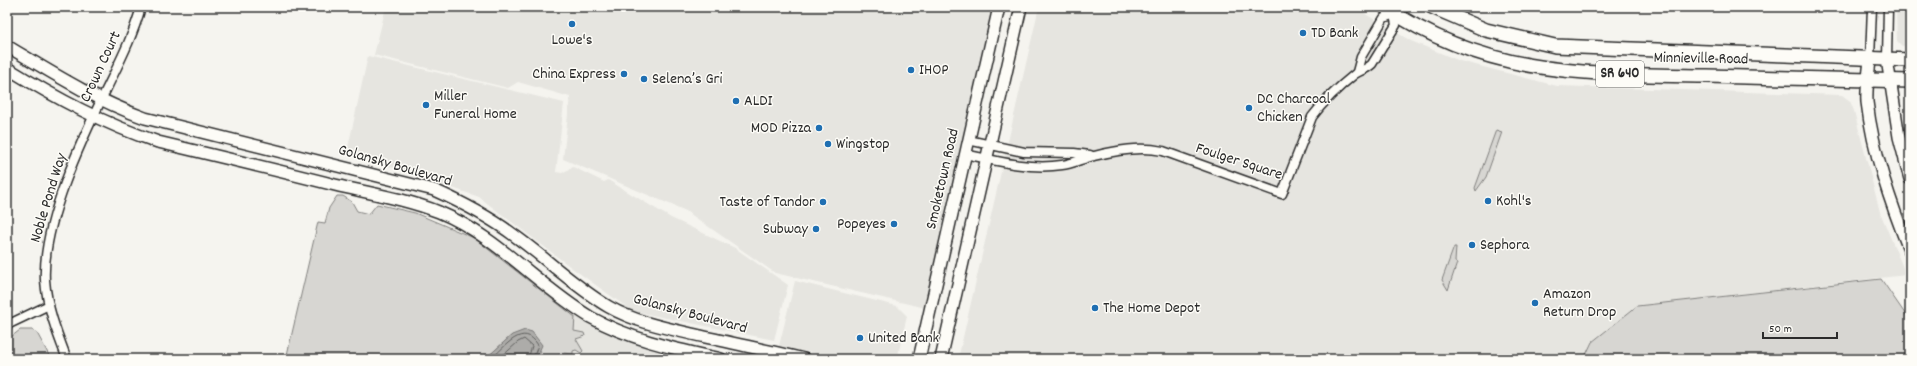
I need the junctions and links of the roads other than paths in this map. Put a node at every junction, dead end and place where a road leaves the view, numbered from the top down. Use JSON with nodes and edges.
{"nodes":[{"id":1,"x":141,"y":7,"type":"edge"},
{"id":2,"x":998,"y":7,"type":"edge"},
{"id":3,"x":1020,"y":7,"type":"edge"},
{"id":4,"x":1432,"y":7,"type":"edge"},
{"id":5,"x":1872,"y":7,"type":"edge"},
{"id":6,"x":1888,"y":7,"type":"edge"},
{"id":7,"x":1392,"y":9,"type":"edge"},
{"id":8,"x":7,"y":46,"type":"edge"},
{"id":9,"x":1870,"y":59,"type":"junction"},
{"id":10,"x":1887,"y":59,"type":"junction"},
{"id":11,"x":1910,"y":60,"type":"edge"},
{"id":12,"x":7,"y":68,"type":"edge"},
{"id":13,"x":1357,"y":72,"type":"junction"},
{"id":14,"x":1868,"y":80,"type":"junction"},
{"id":15,"x":1890,"y":80,"type":"junction"},
{"id":16,"x":1910,"y":81,"type":"edge"},
{"id":17,"x":101,"y":100,"type":"junction"},
{"id":18,"x":93,"y":117,"type":"junction"},
{"id":19,"x":968,"y":140,"type":"junction"},
{"id":20,"x":990,"y":145,"type":"junction"},
{"id":21,"x":965,"y":154,"type":"junction"},
{"id":22,"x":1093,"y":156,"type":"junction"},
{"id":23,"x":986,"y":159,"type":"junction"},
{"id":24,"x":371,"y":174,"type":"junction"},
{"id":25,"x":1910,"y":180,"type":"edge"},
{"id":26,"x":367,"y":192,"type":"junction"},
{"id":27,"x":1910,"y":252,"type":"edge"},
{"id":28,"x":49,"y":305,"type":"junction"},
{"id":29,"x":617,"y":310,"type":"junction"},
{"id":30,"x":7,"y":325,"type":"edge"},
{"id":31,"x":608,"y":326,"type":"junction"},
{"id":32,"x":67,"y":359,"type":"edge"},
{"id":33,"x":721,"y":359,"type":"edge"},
{"id":34,"x":804,"y":359,"type":"edge"},
{"id":35,"x":919,"y":359,"type":"edge"},
{"id":36,"x":941,"y":359,"type":"edge"}],
"edges":[{"from":1,"to":17,"type":"street","name":"Crown Court"},
{"from":2,"to":19,"type":"street","name":"Smoketown Road"},
{"from":3,"to":20,"type":"street"},
{"from":4,"to":9,"type":"main road","name":"Minnieville Road","number":"SR 640"},
{"from":5,"to":9,"type":"street"},
{"from":6,"to":10,"type":"street"},
{"from":7,"to":13,"type":"street"},
{"from":7,"to":13,"type":"street","name":"Foulger Square"},
{"from":7,"to":14,"type":"main road","name":"Minnieville Road","number":"SR 640"},
{"from":8,"to":17,"type":"street","name":"Golansky Boulevard"},
{"from":9,"to":10,"type":"main road","name":"Minnieville Road","number":"SR 640"},
{"from":9,"to":14,"type":"street"},
{"from":10,"to":11,"type":"main road","name":"Minnieville Road","number":"SR 640"},
{"from":10,"to":15,"type":"street"},
{"from":12,"to":18,"type":"street","name":"Golansky Boulevard"},
{"from":13,"to":22,"type":"street","name":"Foulger Square"},
{"from":14,"to":15,"type":"main road","name":"Minnieville Road","number":"SR 640"},
{"from":14,"to":27,"type":"street"},
{"from":15,"to":16,"type":"main road","name":"Minnieville Road","number":"SR 640"},
{"from":15,"to":25,"type":"street"},
{"from":17,"to":18,"type":"street","name":"Crown Court"},
{"from":17,"to":24,"type":"street","name":"Golansky Boulevard"},
{"from":18,"to":26,"type":"street","name":"Golansky Boulevard"},
{"from":18,"to":28,"type":"street","name":"Noble Pond Way"},
{"from":19,"to":20,"type":"street","name":"Foulger Square"},
{"from":19,"to":21,"type":"street","name":"Smoketown Road"},
{"from":20,"to":22,"type":"street","name":"Foulger Square"},
{"from":20,"to":23,"type":"street"},
{"from":21,"to":23,"type":"street","name":"Foulger Square"},
{"from":21,"to":35,"type":"street","name":"Smoketown Road"},
{"from":22,"to":23,"type":"street","name":"Foulger Square"},
{"from":23,"to":36,"type":"street"},
{"from":24,"to":26,"type":"street"},
{"from":24,"to":29,"type":"street","name":"Golansky Boulevard"},
{"from":26,"to":31,"type":"street","name":"Golansky Boulevard"},
{"from":28,"to":30,"type":"street"},
{"from":28,"to":32,"type":"street","name":"Noble Pond Way"},
{"from":29,"to":31,"type":"street"},
{"from":29,"to":34,"type":"street","name":"Golansky Boulevard"},
{"from":31,"to":33,"type":"street","name":"Golansky Boulevard"}]}
